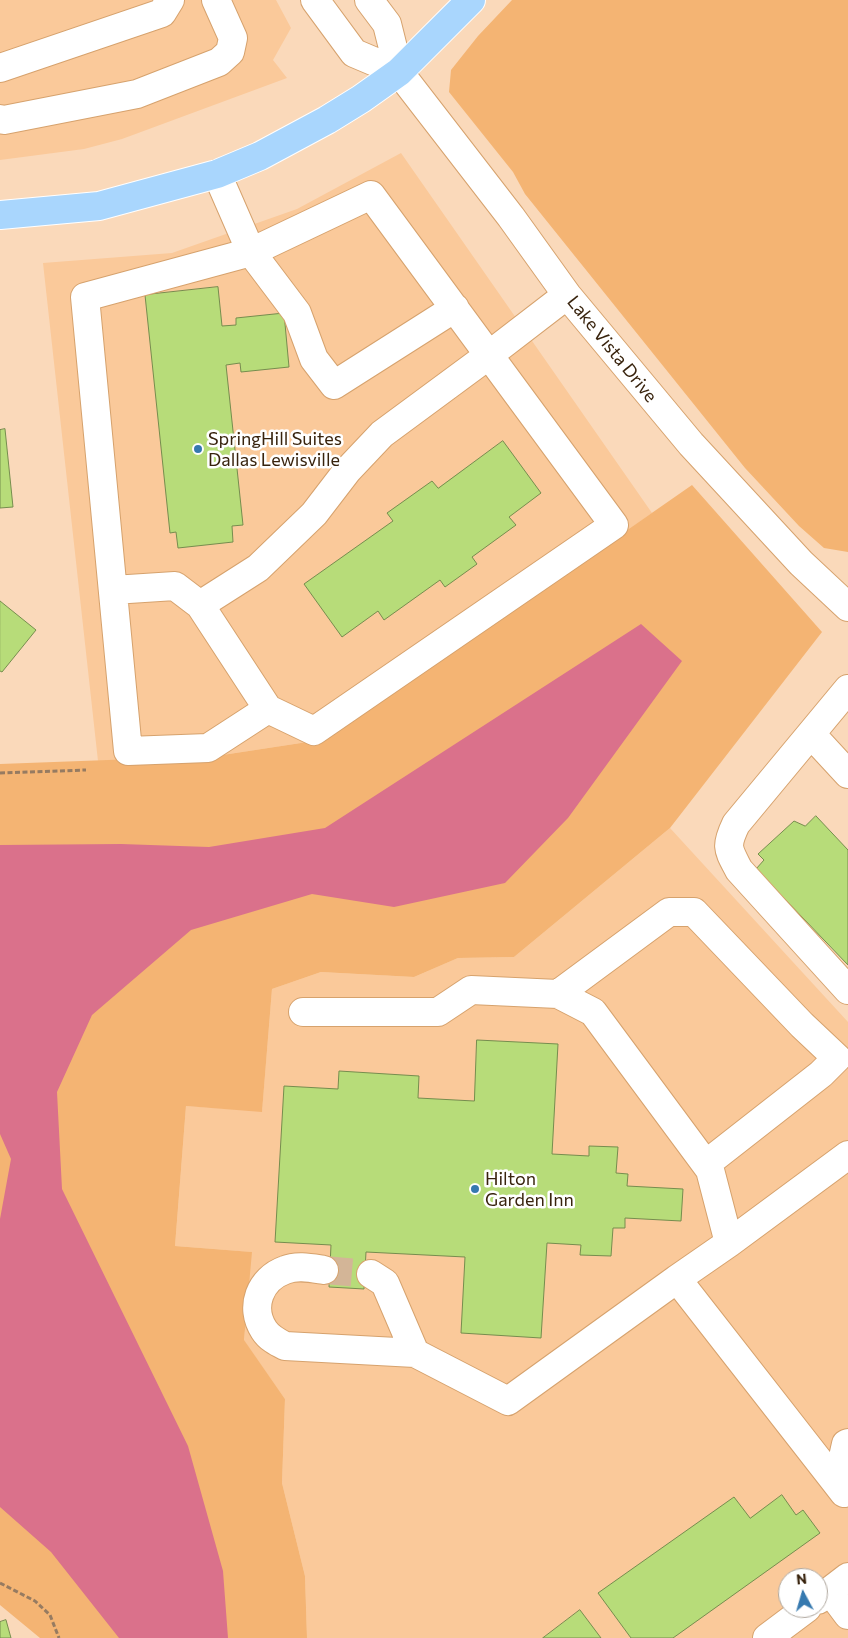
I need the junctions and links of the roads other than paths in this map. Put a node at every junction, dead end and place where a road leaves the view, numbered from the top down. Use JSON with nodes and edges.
{"nodes":[{"id":1,"x":170,"y":0,"type":"edge"},
{"id":2,"x":216,"y":0,"type":"edge"},
{"id":3,"x":315,"y":0,"type":"edge"},
{"id":4,"x":369,"y":0,"type":"edge"},
{"id":5,"x":471,"y":0,"type":"edge"},
{"id":6,"x":0,"y":68,"type":"edge"},
{"id":7,"x":399,"y":72,"type":"junction"},
{"id":8,"x":0,"y":119,"type":"edge"},
{"id":9,"x":217,"y":174,"type":"junction"},
{"id":10,"x":0,"y":215,"type":"edge"},
{"id":11,"x":251,"y":252,"type":"junction"},
{"id":12,"x":567,"y":295,"type":"junction"},
{"id":13,"x":455,"y":308,"type":"junction"},
{"id":14,"x":489,"y":355,"type":"junction"},
{"id":15,"x":113,"y":590,"type":"junction"},
{"id":16,"x":200,"y":604,"type":"junction"},
{"id":17,"x":848,"y":607,"type":"edge"},
{"id":18,"x":848,"y":689,"type":"edge"},
{"id":19,"x":268,"y":709,"type":"junction"},
{"id":20,"x":811,"y":734,"type":"junction"},
{"id":21,"x":848,"y":774,"type":"edge"},
{"id":22,"x":848,"y":990,"type":"edge"},
{"id":23,"x":558,"y":994,"type":"junction"},
{"id":24,"x":303,"y":1012,"type":"dead end"},
{"id":25,"x":844,"y":1058,"type":"edge"},
{"id":26,"x":848,"y":1155,"type":"edge"},
{"id":27,"x":706,"y":1164,"type":"junction"},
{"id":28,"x":729,"y":1243,"type":"junction"},
{"id":29,"x":324,"y":1270,"type":"tunnel mouth"},
{"id":30,"x":371,"y":1274,"type":"tunnel mouth"},
{"id":31,"x":677,"y":1279,"type":"junction"},
{"id":32,"x":415,"y":1353,"type":"junction"},
{"id":33,"x":848,"y":1443,"type":"edge"},
{"id":34,"x":842,"y":1491,"type":"edge"},
{"id":35,"x":832,"y":1589,"type":"edge"},
{"id":36,"x":848,"y":1615,"type":"edge"},
{"id":37,"x":794,"y":1618,"type":"edge"},
{"id":38,"x":767,"y":1638,"type":"edge"}],
"edges":[{"from":1,"to":6,"type":"street"},
{"from":2,"to":8,"type":"street"},
{"from":3,"to":7,"type":"street","name":"Lake Vista Drive"},
{"from":4,"to":7,"type":"street","name":"Lake Vista Drive"},
{"from":5,"to":7,"type":"main road"},
{"from":7,"to":9,"type":"main road"},
{"from":7,"to":12,"type":"street","name":"Lake Vista Drive"},
{"from":9,"to":10,"type":"main road"},
{"from":9,"to":11,"type":"street"},
{"from":11,"to":13,"type":"street"},
{"from":11,"to":13,"type":"street"},
{"from":11,"to":15,"type":"street"},
{"from":12,"to":14,"type":"street"},
{"from":12,"to":17,"type":"street","name":"Lake Vista Drive"},
{"from":13,"to":14,"type":"street"},
{"from":14,"to":16,"type":"street"},
{"from":14,"to":19,"type":"street"},
{"from":15,"to":16,"type":"street"},
{"from":15,"to":19,"type":"street"},
{"from":16,"to":19,"type":"street"},
{"from":18,"to":20,"type":"street"},
{"from":20,"to":21,"type":"street"},
{"from":20,"to":22,"type":"street"},
{"from":23,"to":24,"type":"street"},
{"from":23,"to":25,"type":"street"},
{"from":23,"to":27,"type":"street"},
{"from":25,"to":27,"type":"street"},
{"from":26,"to":28,"type":"street"},
{"from":27,"to":28,"type":"street"},
{"from":28,"to":31,"type":"street"},
{"from":29,"to":32,"type":"street"},
{"from":30,"to":32,"type":"street"},
{"from":31,"to":32,"type":"street"},
{"from":31,"to":34,"type":"street"},
{"from":33,"to":34,"type":"street"},
{"from":35,"to":36,"type":"street"},
{"from":37,"to":38,"type":"street"}]}
